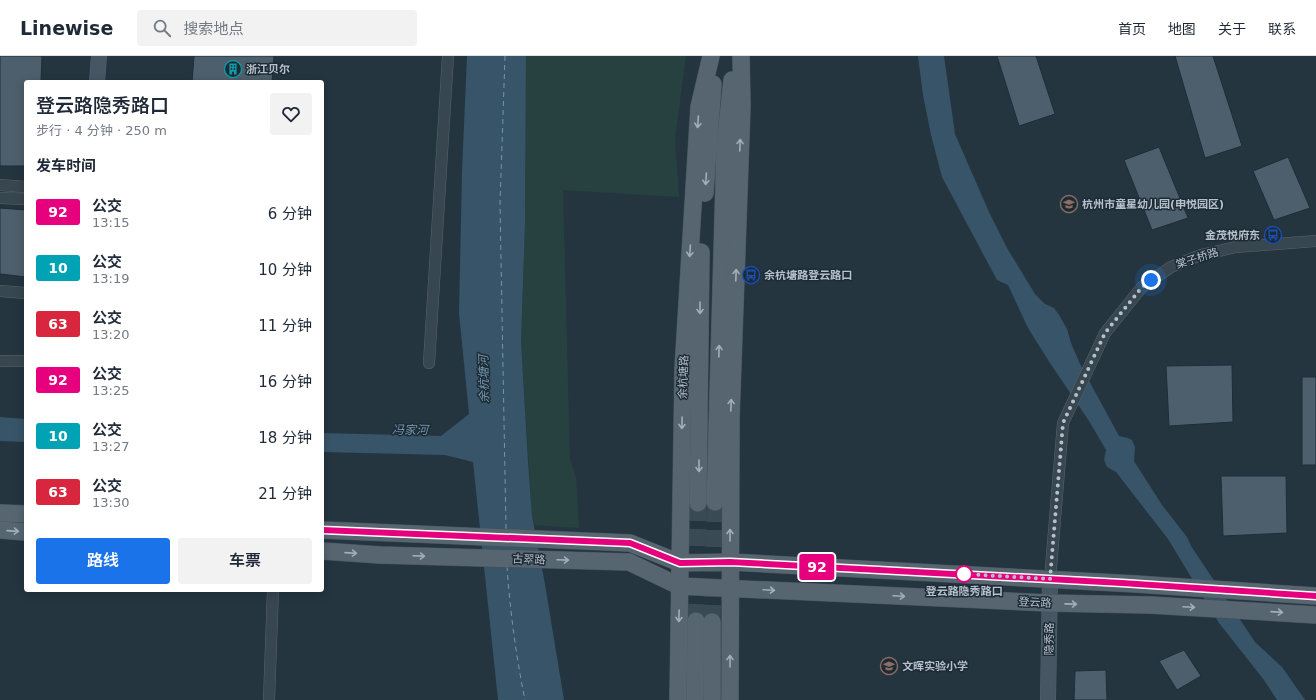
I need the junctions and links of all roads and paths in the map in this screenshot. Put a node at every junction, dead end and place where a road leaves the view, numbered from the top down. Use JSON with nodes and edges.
{"nodes":[{"id":1,"x":99,"y":56,"type":"edge"},
{"id":2,"x":448,"y":56,"type":"edge"},
{"id":3,"x":711,"y":56,"type":"edge"},
{"id":4,"x":715,"y":56,"type":"edge"},
{"id":5,"x":735,"y":56,"type":"edge"},
{"id":6,"x":742,"y":56,"type":"edge"},
{"id":7,"x":97,"y":80,"type":"edge"},
{"id":8,"x":0,"y":185,"type":"edge"},
{"id":9,"x":24,"y":186,"type":"edge"},
{"id":10,"x":0,"y":198,"type":"edge"},
{"id":11,"x":24,"y":199,"type":"edge"},
{"id":12,"x":1316,"y":241,"type":"edge"},
{"id":13,"x":0,"y":291,"type":"edge"},
{"id":14,"x":24,"y":293,"type":"edge"},
{"id":15,"x":0,"y":361,"type":"edge"},
{"id":16,"x":24,"y":361,"type":"edge"},
{"id":17,"x":429,"y":363,"type":"dead end"},
{"id":18,"x":715,"y":502,"type":"tunnel mouth"},
{"id":19,"x":698,"y":503,"type":"tunnel mouth"},
{"id":20,"x":0,"y":513,"type":"edge"},
{"id":21,"x":24,"y":514,"type":"edge"},
{"id":22,"x":0,"y":530,"type":"edge"},
{"id":23,"x":324,"y":530,"type":"edge"},
{"id":24,"x":24,"y":532,"type":"edge"},
{"id":25,"x":324,"y":551,"type":"edge"},
{"id":26,"x":730,"y":562,"type":"junction"},
{"id":27,"x":680,"y":563,"type":"junction"},
{"id":28,"x":1050,"y":579,"type":"junction"},
{"id":29,"x":679,"y":586,"type":"junction"},
{"id":30,"x":730,"y":588,"type":"junction"},
{"id":31,"x":273,"y":592,"type":"edge"},
{"id":32,"x":1316,"y":596,"type":"edge"},
{"id":33,"x":1049,"y":603,"type":"junction"},
{"id":34,"x":1316,"y":615,"type":"edge"},
{"id":35,"x":269,"y":700,"type":"edge"},
{"id":36,"x":678,"y":700,"type":"edge"},
{"id":37,"x":695,"y":700,"type":"edge"},
{"id":38,"x":712,"y":700,"type":"edge"},
{"id":39,"x":730,"y":700,"type":"edge"},
{"id":40,"x":1048,"y":700,"type":"edge"}],
"edges":[{"from":1,"to":7,"type":"street"},
{"from":2,"to":17,"type":"street"},
{"from":3,"to":27,"type":"main road","name":"余杭塘路","one_way":true},
{"from":4,"to":19,"type":"main road","name":"余杭塘路","one_way":true},
{"from":18,"to":5,"type":"main road","one_way":true},
{"from":26,"to":6,"type":"main road","one_way":true},
{"from":8,"to":9,"type":"street"},
{"from":10,"to":11,"type":"street"},
{"from":12,"to":28,"type":"street","name":"棠子桥路"},
{"from":13,"to":14,"type":"street"},
{"from":15,"to":16,"type":"street"},
{"from":20,"to":21,"type":"main road"},
{"from":22,"to":24,"type":"main road","one_way":true},
{"from":23,"to":27,"type":"main road","name":"古翠路"},
{"from":25,"to":29,"type":"main road","name":"古翠路","one_way":true},
{"from":26,"to":27,"type":"main road","name":"古翠路"},
{"from":26,"to":28,"type":"main road"},
{"from":26,"to":30,"type":"main road"},
{"from":27,"to":29,"type":"main road","name":"余杭塘路"},
{"from":28,"to":32,"type":"main road"},
{"from":28,"to":33,"type":"street","name":"隐秀路"},
{"from":29,"to":30,"type":"main road","name":"古翠路"},
{"from":29,"to":36,"type":"main road","name":"余杭塘路","one_way":true},
{"from":30,"to":33,"type":"main road","name":"登云路","one_way":true},
{"from":39,"to":30,"type":"main road","one_way":true},
{"from":31,"to":35,"type":"street"},
{"from":33,"to":34,"type":"main road","name":"登云路","one_way":true},
{"from":33,"to":40,"type":"street","name":"隐秀路"},
{"from":37,"to":38,"type":"main road"}]}
